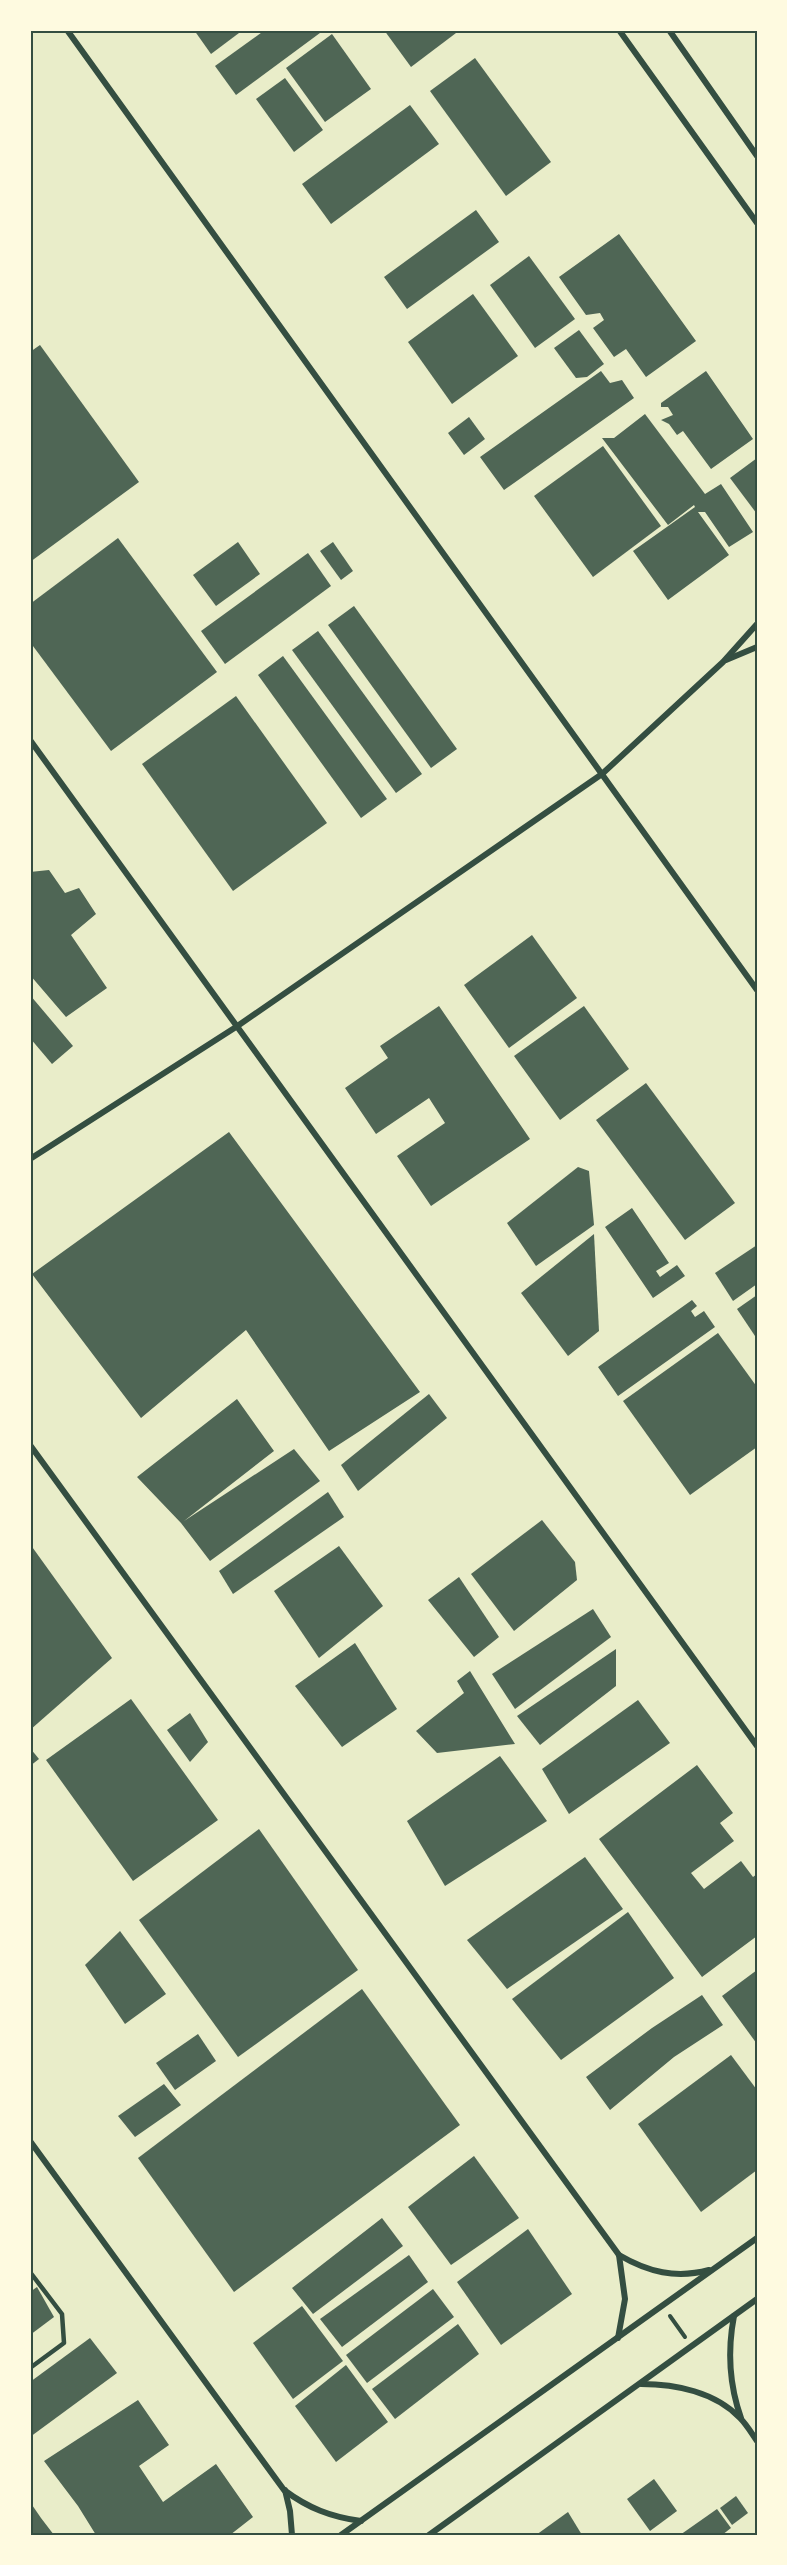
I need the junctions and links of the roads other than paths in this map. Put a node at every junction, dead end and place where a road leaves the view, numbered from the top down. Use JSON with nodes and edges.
{"nodes":[{"id":1,"x":68,"y":30,"type":"edge"},
{"id":2,"x":619,"y":30,"type":"edge"},
{"id":3,"x":669,"y":30,"type":"edge"},
{"id":4,"x":757,"y":156,"type":"edge"},
{"id":5,"x":757,"y":223,"type":"edge"},
{"id":6,"x":757,"y":624,"type":"edge"},
{"id":7,"x":757,"y":647,"type":"edge"},
{"id":8,"x":723,"y":662,"type":"junction"},
{"id":9,"x":30,"y":740,"type":"edge"},
{"id":10,"x":602,"y":774,"type":"junction"},
{"id":11,"x":757,"y":990,"type":"edge"},
{"id":12,"x":236,"y":1027,"type":"junction"},
{"id":13,"x":30,"y":1159,"type":"edge"},
{"id":14,"x":30,"y":1445,"type":"edge"},
{"id":15,"x":757,"y":1746,"type":"edge"},
{"id":16,"x":30,"y":2141,"type":"edge"},
{"id":17,"x":757,"y":2238,"type":"edge"},
{"id":18,"x":619,"y":2254,"type":"junction"},
{"id":19,"x":715,"y":2268,"type":"junction"},
{"id":20,"x":30,"y":2272,"type":"edge"},
{"id":21,"x":757,"y":2299,"type":"edge"},
{"id":22,"x":734,"y":2316,"type":"junction"},
{"id":23,"x":618,"y":2338,"type":"junction"},
{"id":24,"x":30,"y":2368,"type":"edge"},
{"id":25,"x":640,"y":2384,"type":"junction"},
{"id":26,"x":741,"y":2419,"type":"junction"},
{"id":27,"x":757,"y":2441,"type":"edge"},
{"id":28,"x":284,"y":2490,"type":"junction"},
{"id":29,"x":361,"y":2521,"type":"junction"},
{"id":30,"x":292,"y":2535,"type":"edge"},
{"id":31,"x":341,"y":2535,"type":"edge"},
{"id":32,"x":429,"y":2535,"type":"edge"}],
"edges":[{"from":1,"to":10,"type":"street"},
{"from":2,"to":5,"type":"street"},
{"from":3,"to":4,"type":"street"},
{"from":6,"to":8,"type":"street"},
{"from":7,"to":8,"type":"street"},
{"from":8,"to":10,"type":"street"},
{"from":9,"to":12,"type":"street"},
{"from":10,"to":11,"type":"street"},
{"from":10,"to":12,"type":"street"},
{"from":12,"to":13,"type":"street"},
{"from":12,"to":15,"type":"street"},
{"from":14,"to":18,"type":"street"},
{"from":16,"to":28,"type":"street"},
{"from":17,"to":19,"type":"street"},
{"from":18,"to":19,"type":"street"},
{"from":18,"to":23,"type":"street"},
{"from":19,"to":23,"type":"street"},
{"from":20,"to":24,"type":"lane"},
{"from":21,"to":22,"type":"street"},
{"from":22,"to":25,"type":"street"},
{"from":22,"to":26,"type":"street"},
{"from":23,"to":29,"type":"street"},
{"from":25,"to":26,"type":"street"},
{"from":25,"to":32,"type":"street"},
{"from":26,"to":27,"type":"street"},
{"from":28,"to":29,"type":"street"},
{"from":28,"to":30,"type":"street"},
{"from":29,"to":31,"type":"street"}]}
